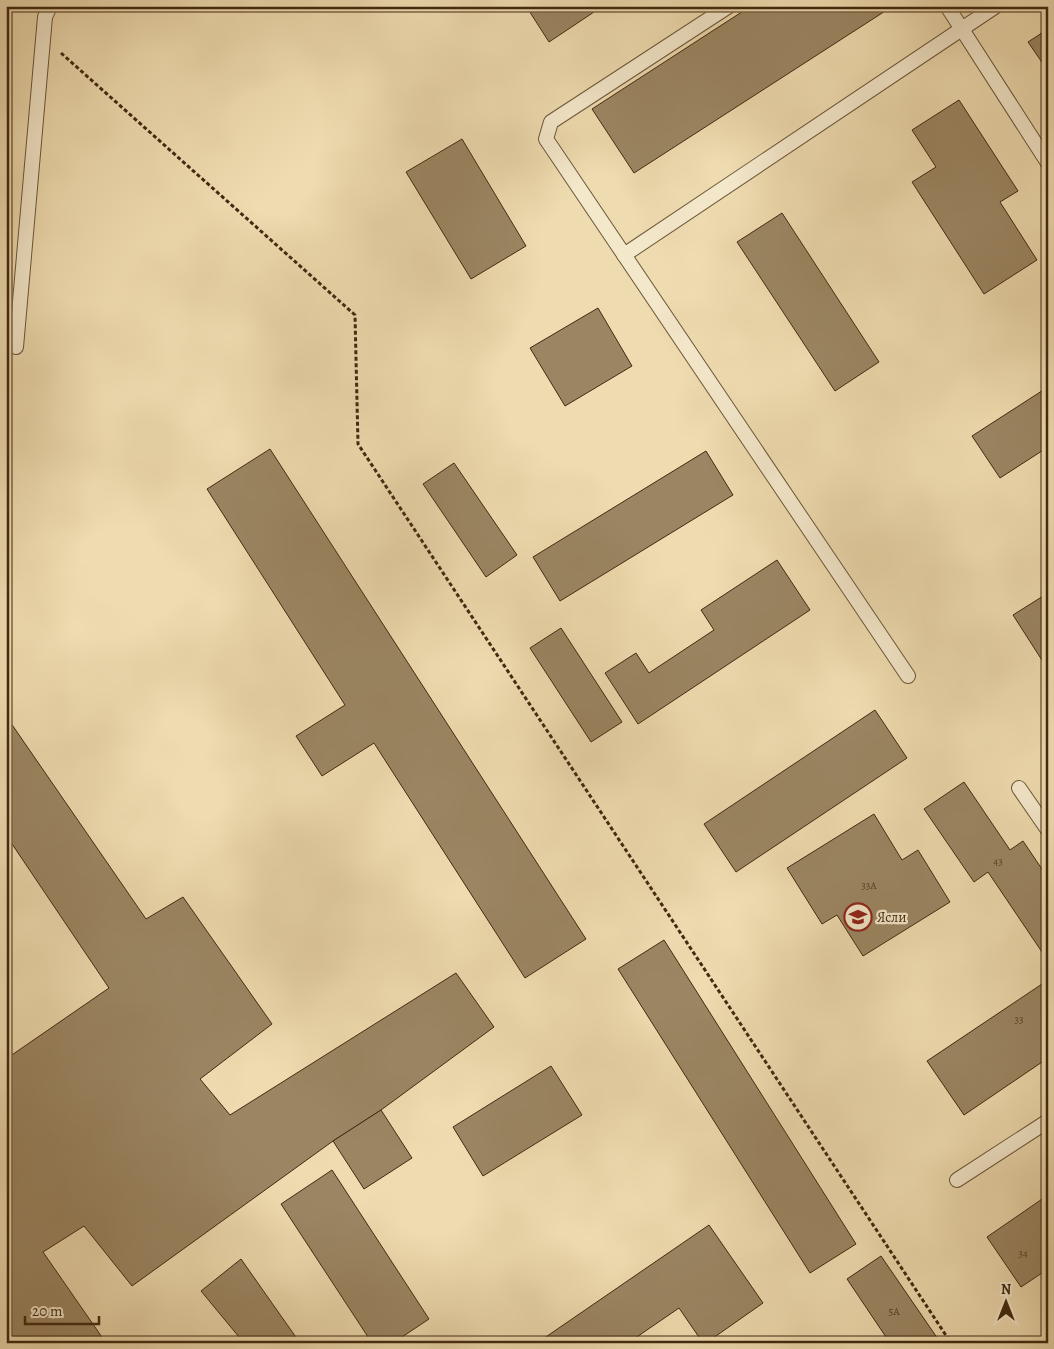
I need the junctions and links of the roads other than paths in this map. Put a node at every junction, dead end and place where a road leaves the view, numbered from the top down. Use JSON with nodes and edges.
{"nodes":[{"id":1,"x":50,"y":6,"type":"edge"},
{"id":2,"x":728,"y":6,"type":"edge"},
{"id":3,"x":946,"y":6,"type":"edge"},
{"id":4,"x":996,"y":6,"type":"edge"},
{"id":5,"x":961,"y":29,"type":"junction"},
{"id":6,"x":1048,"y":163,"type":"edge"},
{"id":7,"x":624,"y":255,"type":"junction"},
{"id":8,"x":16,"y":347,"type":"dead end"},
{"id":9,"x":908,"y":676,"type":"dead end"},
{"id":10,"x":1019,"y":788,"type":"dead end"},
{"id":11,"x":1048,"y":830,"type":"edge"},
{"id":12,"x":1048,"y":1120,"type":"edge"},
{"id":13,"x":957,"y":1180,"type":"dead end"}],
"edges":[{"from":1,"to":8,"type":"lane"},
{"from":2,"to":7,"type":"lane"},
{"from":3,"to":5,"type":"lane"},
{"from":4,"to":5,"type":"lane"},
{"from":5,"to":6,"type":"lane"},
{"from":5,"to":7,"type":"lane"},
{"from":7,"to":9,"type":"lane"},
{"from":10,"to":11,"type":"lane"},
{"from":12,"to":13,"type":"lane"}]}
